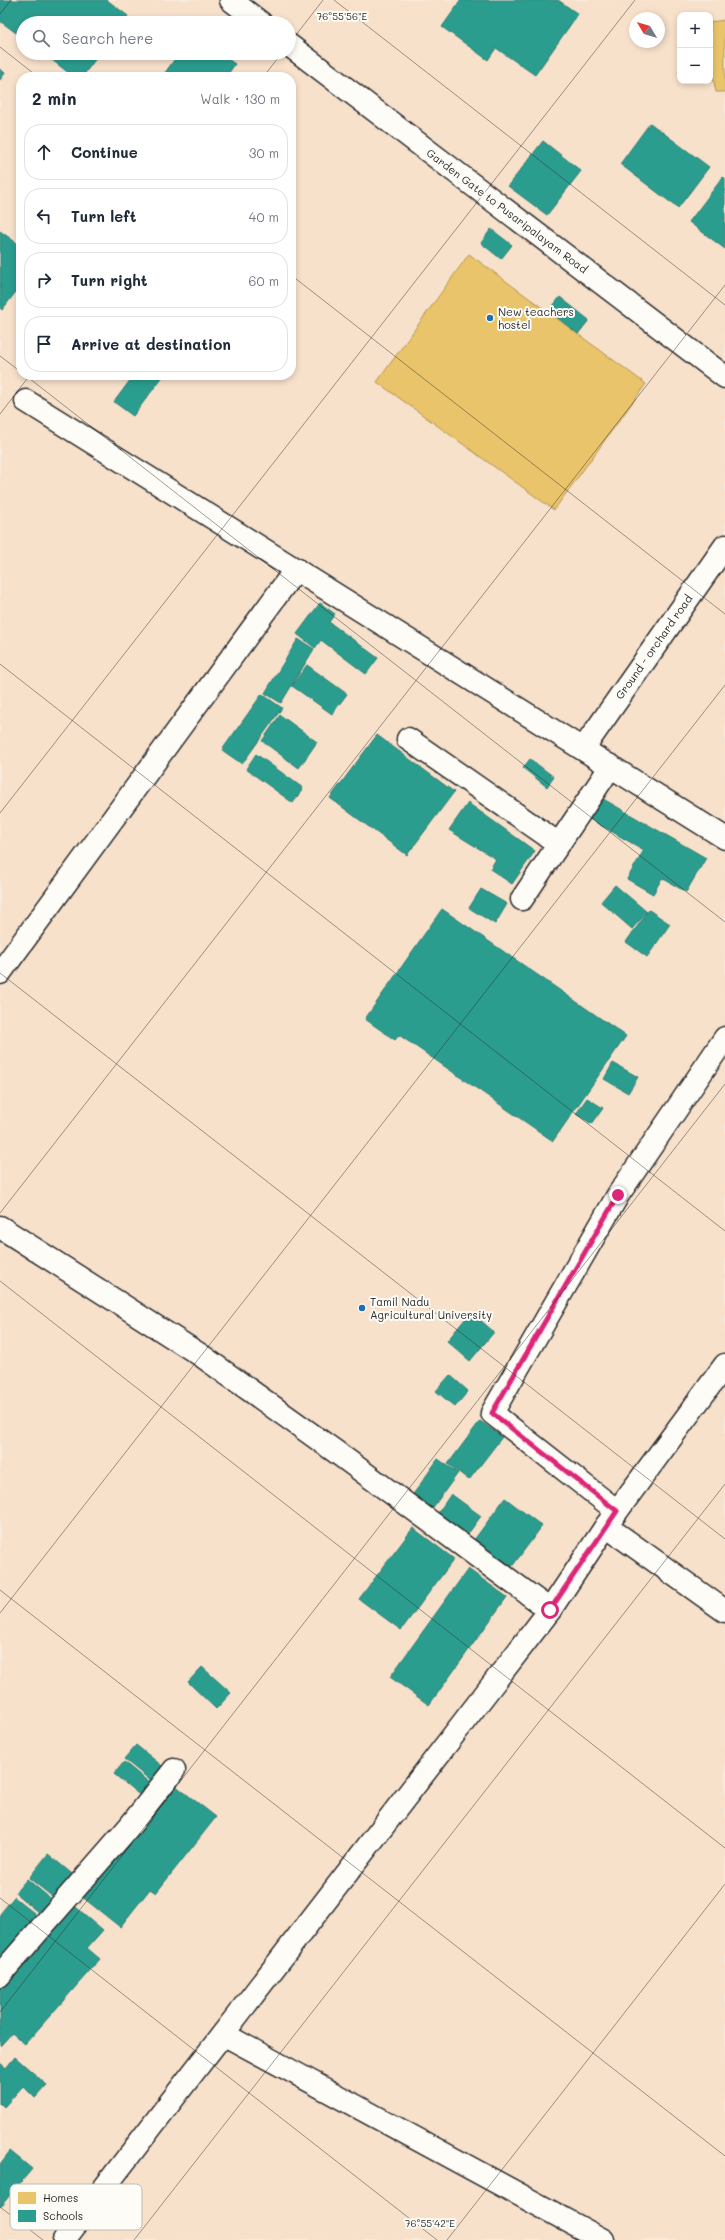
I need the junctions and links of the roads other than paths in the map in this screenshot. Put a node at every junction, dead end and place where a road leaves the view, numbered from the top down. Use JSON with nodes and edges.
{"nodes":[{"id":1,"x":231,"y":0,"type":"edge"},
{"id":2,"x":252,"y":16,"type":"edge"},
{"id":3,"x":296,"y":50,"type":"edge"},
{"id":4,"x":725,"y":377,"type":"edge"},
{"id":5,"x":26,"y":401,"type":"dead end"},
{"id":6,"x":725,"y":546,"type":"edge"},
{"id":7,"x":296,"y":569,"type":"junction"},
{"id":8,"x":408,"y":740,"type":"dead end"},
{"id":9,"x":583,"y":748,"type":"junction"},
{"id":10,"x":611,"y":766,"type":"junction"},
{"id":11,"x":725,"y":838,"type":"edge"},
{"id":12,"x":559,"y":844,"type":"junction"},
{"id":13,"x":522,"y":899,"type":"dead end"},
{"id":14,"x":0,"y":973,"type":"edge"},
{"id":15,"x":725,"y":1038,"type":"edge"},
{"id":16,"x":0,"y":1227,"type":"edge"},
{"id":17,"x":725,"y":1365,"type":"edge"},
{"id":18,"x":611,"y":1519,"type":"junction"},
{"id":19,"x":550,"y":1610,"type":"junction"},
{"id":20,"x":725,"y":1611,"type":"edge"},
{"id":21,"x":174,"y":1770,"type":"dead end"},
{"id":22,"x":0,"y":1975,"type":"edge"},
{"id":23,"x":223,"y":2034,"type":"junction"},
{"id":24,"x":107,"y":2184,"type":"edge"},
{"id":25,"x":72,"y":2230,"type":"edge"},
{"id":26,"x":64,"y":2240,"type":"edge"},
{"id":27,"x":603,"y":2240,"type":"edge"}],
"edges":[{"from":1,"to":2,"type":"street"},
{"from":3,"to":4,"type":"street","name":"Garden Gate to Pusaripalayam Road"},
{"from":5,"to":7,"type":"street"},
{"from":6,"to":9,"type":"street","name":"Ground - orchard road"},
{"from":7,"to":9,"type":"street"},
{"from":7,"to":14,"type":"street"},
{"from":8,"to":12,"type":"street"},
{"from":9,"to":10,"type":"street"},
{"from":10,"to":11,"type":"street"},
{"from":10,"to":12,"type":"street"},
{"from":12,"to":13,"type":"street"},
{"from":15,"to":18,"type":"street"},
{"from":16,"to":19,"type":"street"},
{"from":17,"to":18,"type":"street"},
{"from":18,"to":19,"type":"street"},
{"from":18,"to":20,"type":"street"},
{"from":19,"to":23,"type":"street"},
{"from":21,"to":22,"type":"street"},
{"from":23,"to":24,"type":"street"},
{"from":23,"to":27,"type":"street"},
{"from":25,"to":26,"type":"street"}]}
